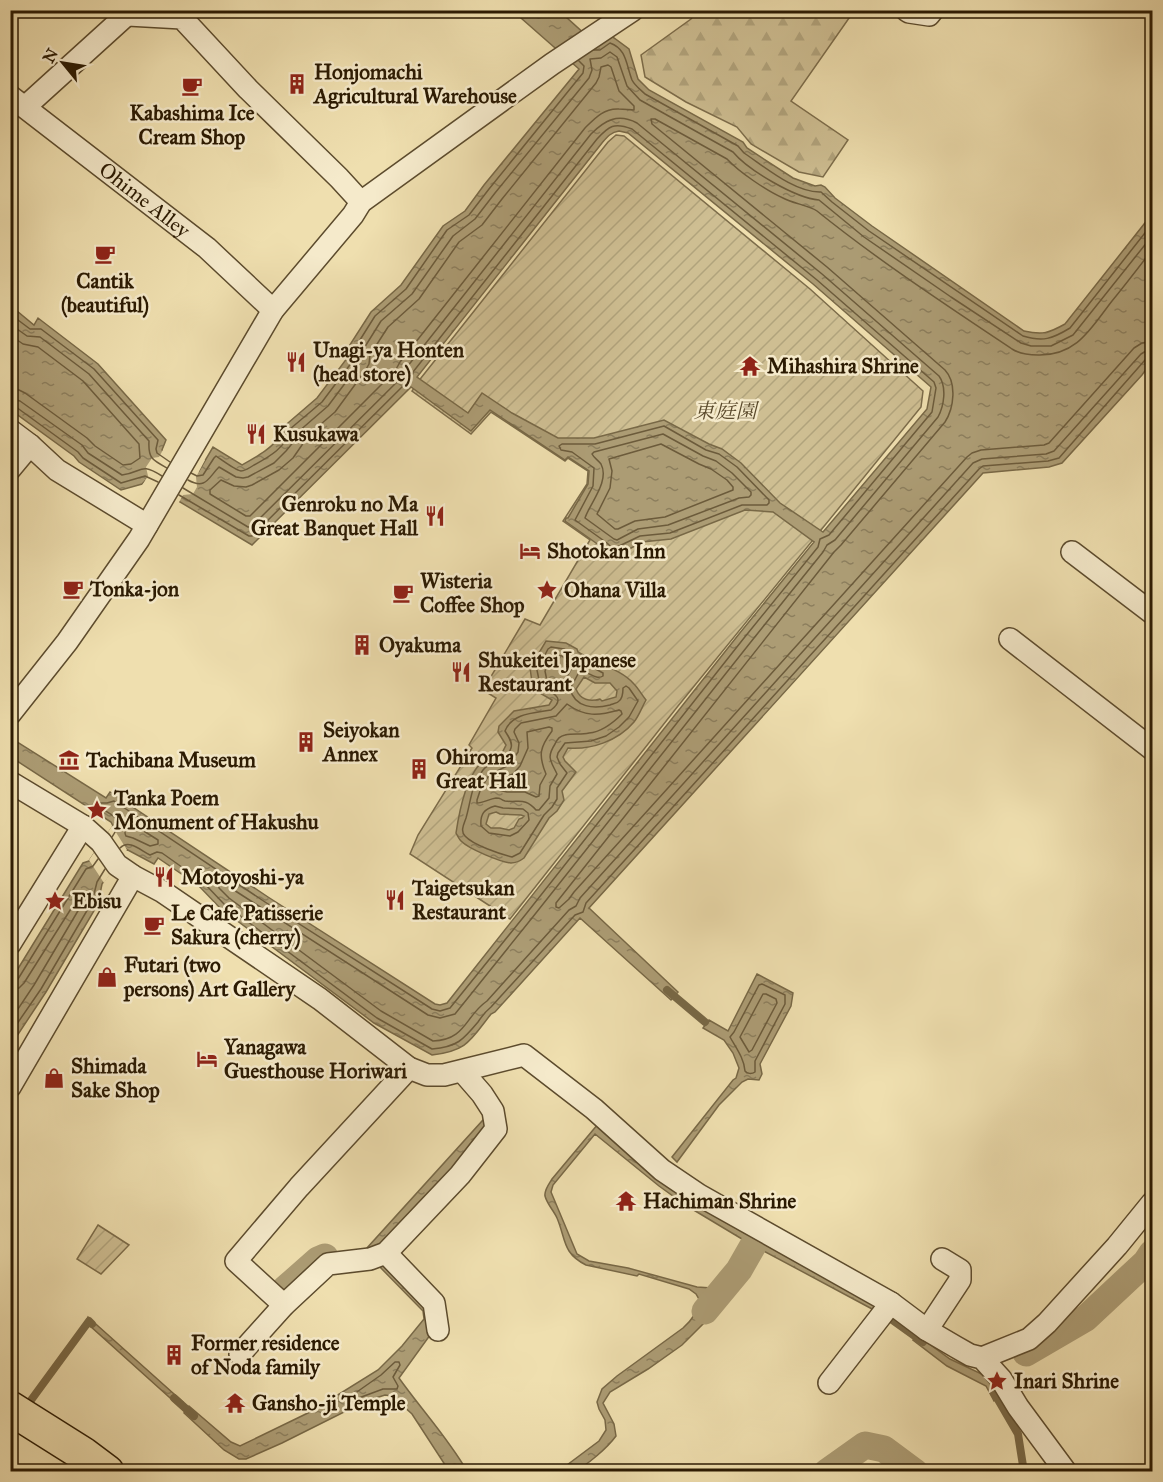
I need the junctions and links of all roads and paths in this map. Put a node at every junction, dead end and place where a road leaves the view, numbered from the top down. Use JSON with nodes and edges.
{"nodes":[{"id":1,"x":633,"y":10,"type":"edge"},
{"id":2,"x":906,"y":10,"type":"edge"},
{"id":3,"x":933,"y":10,"type":"edge"},
{"id":4,"x":130,"y":13,"type":"edge"},
{"id":5,"x":18,"y":101,"type":"edge"},
{"id":6,"x":361,"y":202,"type":"junction"},
{"id":7,"x":273,"y":310,"type":"junction"},
{"id":8,"x":10,"y":430,"type":"edge"},
{"id":9,"x":30,"y":445,"type":"junction"},
{"id":10,"x":10,"y":469,"type":"edge"},
{"id":11,"x":147,"y":525,"type":"junction"},
{"id":12,"x":1072,"y":552,"type":"dead end"},
{"id":13,"x":1152,"y":614,"type":"edge"},
{"id":14,"x":1010,"y":639,"type":"dead end"},
{"id":15,"x":10,"y":714,"type":"edge"},
{"id":16,"x":1152,"y":749,"type":"edge"},
{"id":17,"x":10,"y":782,"type":"edge"},
{"id":18,"x":83,"y":826,"type":"junction"},
{"id":19,"x":125,"y":870,"type":"junction"},
{"id":20,"x":10,"y":944,"type":"edge"},
{"id":21,"x":409,"y":1068,"type":"junction"},
{"id":22,"x":462,"y":1071,"type":"junction"},
{"id":23,"x":10,"y":1087,"type":"edge"},
{"id":24,"x":1152,"y":1203,"type":"edge"},
{"id":25,"x":380,"y":1255,"type":"junction"},
{"id":26,"x":942,"y":1259,"type":"dead end"},
{"id":27,"x":284,"y":1305,"type":"junction"},
{"id":28,"x":880,"y":1318,"type":"junction"},
{"id":29,"x":438,"y":1330,"type":"dead end"},
{"id":30,"x":927,"y":1330,"type":"junction"},
{"id":31,"x":240,"y":1354,"type":"dead end"},
{"id":32,"x":982,"y":1359,"type":"junction"},
{"id":33,"x":829,"y":1383,"type":"dead end"},
{"id":34,"x":16,"y":1412,"type":"edge"},
{"id":35,"x":88,"y":1466,"type":"edge"},
{"id":36,"x":1066,"y":1472,"type":"edge"}],
"edges":[{"from":1,"to":6,"type":"street"},
{"from":2,"to":3,"type":"street"},
{"from":4,"to":5,"type":"street"},
{"from":4,"to":6,"type":"street"},
{"from":5,"to":7,"type":"street","name":"Ohime Alley"},
{"from":6,"to":7,"type":"street"},
{"from":7,"to":11,"type":"street"},
{"from":8,"to":9,"type":"street"},
{"from":9,"to":10,"type":"street"},
{"from":9,"to":11,"type":"street"},
{"from":11,"to":15,"type":"street"},
{"from":12,"to":13,"type":"street"},
{"from":14,"to":16,"type":"street"},
{"from":17,"to":18,"type":"street"},
{"from":18,"to":19,"type":"street"},
{"from":18,"to":20,"type":"street"},
{"from":19,"to":21,"type":"street"},
{"from":19,"to":23,"type":"street"},
{"from":21,"to":22,"type":"street"},
{"from":21,"to":27,"type":"street"},
{"from":22,"to":25,"type":"street"},
{"from":22,"to":28,"type":"street"},
{"from":24,"to":32,"type":"street"},
{"from":25,"to":27,"type":"street"},
{"from":25,"to":29,"type":"street"},
{"from":26,"to":30,"type":"street"},
{"from":27,"to":31,"type":"street"},
{"from":28,"to":30,"type":"street"},
{"from":28,"to":33,"type":"street"},
{"from":30,"to":32,"type":"street"},
{"from":32,"to":36,"type":"street"},
{"from":34,"to":35,"type":"main road"}]}
